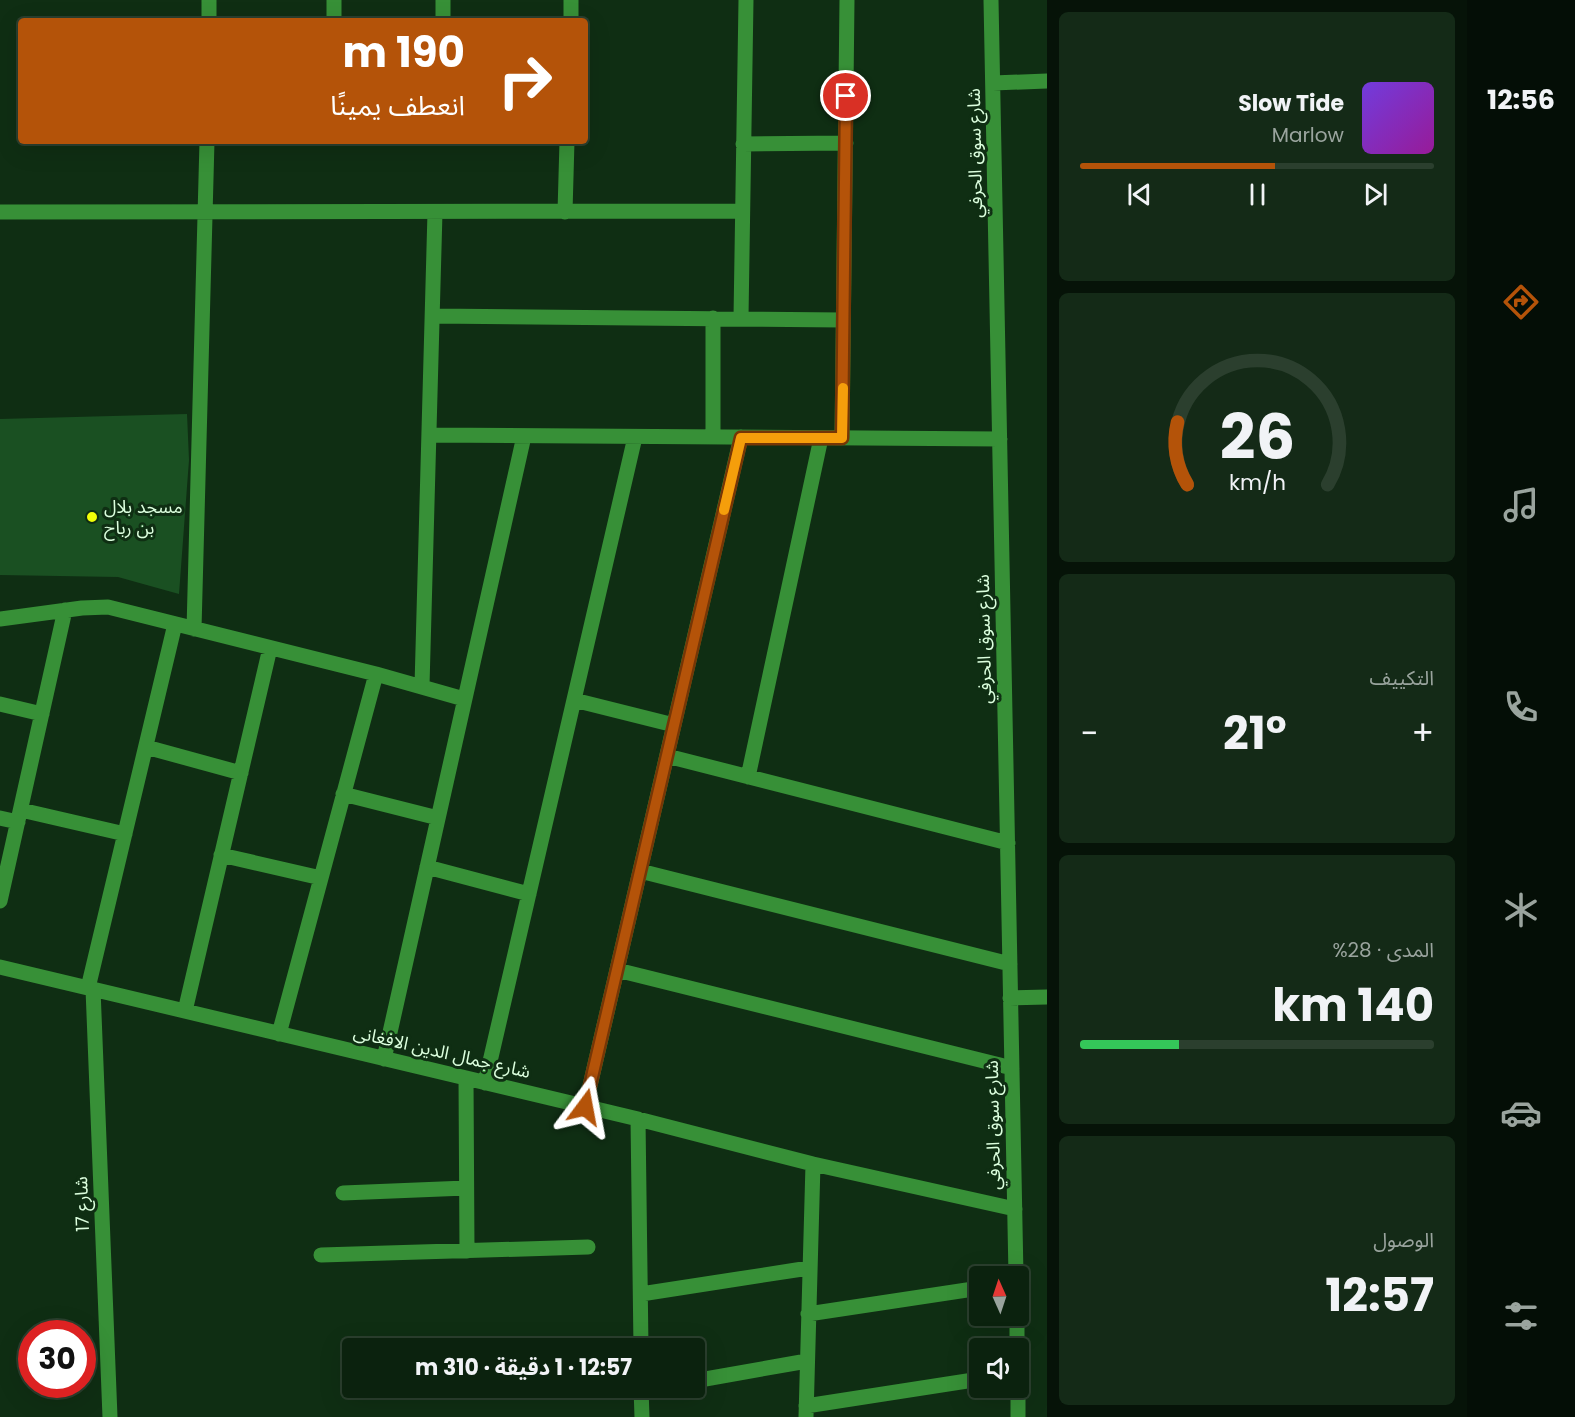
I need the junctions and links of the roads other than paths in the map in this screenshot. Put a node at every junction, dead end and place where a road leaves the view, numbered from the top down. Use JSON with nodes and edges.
{"nodes":[{"id":1,"x":209,"y":0,"type":"edge"},
{"id":2,"x":334,"y":0,"type":"edge"},
{"id":3,"x":443,"y":0,"type":"edge"},
{"id":4,"x":571,"y":0,"type":"edge"},
{"id":5,"x":746,"y":0,"type":"edge"},
{"id":6,"x":848,"y":0,"type":"edge"},
{"id":7,"x":991,"y":0,"type":"edge"},
{"id":8,"x":209,"y":18,"type":"edge"},
{"id":9,"x":334,"y":18,"type":"edge"},
{"id":10,"x":443,"y":18,"type":"edge"},
{"id":11,"x":571,"y":18,"type":"edge"},
{"id":12,"x":1047,"y":81,"type":"edge"},
{"id":13,"x":993,"y":83,"type":"junction"},
{"id":14,"x":846,"y":143,"type":"junction"},
{"id":15,"x":207,"y":144,"type":"edge"},
{"id":16,"x":567,"y":144,"type":"edge"},
{"id":17,"x":743,"y":144,"type":"junction"},
{"id":18,"x":742,"y":211,"type":"junction"},
{"id":19,"x":0,"y":212,"type":"edge"},
{"id":20,"x":206,"y":212,"type":"junction"},
{"id":21,"x":435,"y":212,"type":"junction"},
{"id":22,"x":565,"y":212,"type":"junction"},
{"id":23,"x":433,"y":316,"type":"junction"},
{"id":24,"x":713,"y":318,"type":"junction"},
{"id":25,"x":741,"y":318,"type":"junction"},
{"id":26,"x":843,"y":320,"type":"junction"},
{"id":27,"x":429,"y":435,"type":"junction"},
{"id":28,"x":524,"y":436,"type":"junction"},
{"id":29,"x":635,"y":437,"type":"junction"},
{"id":30,"x":713,"y":437,"type":"junction"},
{"id":31,"x":741,"y":438,"type":"junction"},
{"id":32,"x":821,"y":438,"type":"junction"},
{"id":33,"x":842,"y":438,"type":"junction"},
{"id":34,"x":1000,"y":439,"type":"junction"},
{"id":35,"x":65,"y":610,"type":"junction"},
{"id":36,"x":0,"y":620,"type":"edge"},
{"id":37,"x":175,"y":624,"type":"junction"},
{"id":38,"x":194,"y":629,"type":"junction"},
{"id":39,"x":270,"y":648,"type":"junction"},
{"id":40,"x":376,"y":674,"type":"junction"},
{"id":41,"x":422,"y":686,"type":"junction"},
{"id":42,"x":464,"y":699,"type":"junction"},
{"id":43,"x":574,"y":700,"type":"junction"},
{"id":44,"x":0,"y":704,"type":"edge"},
{"id":45,"x":42,"y":714,"type":"junction"},
{"id":46,"x":674,"y":725,"type":"junction"},
{"id":47,"x":146,"y":747,"type":"junction"},
{"id":48,"x":667,"y":756,"type":"junction"},
{"id":49,"x":241,"y":773,"type":"junction"},
{"id":50,"x":748,"y":777,"type":"junction"},
{"id":51,"x":344,"y":794,"type":"junction"},
{"id":52,"x":19,"y":816,"type":"junction"},
{"id":53,"x":0,"y":818,"type":"edge"},
{"id":54,"x":438,"y":818,"type":"junction"},
{"id":55,"x":125,"y":834,"type":"junction"},
{"id":56,"x":1008,"y":843,"type":"junction"},
{"id":57,"x":222,"y":855,"type":"junction"},
{"id":58,"x":427,"y":867,"type":"junction"},
{"id":59,"x":640,"y":872,"type":"junction"},
{"id":60,"x":321,"y":878,"type":"junction"},
{"id":61,"x":529,"y":894,"type":"junction"},
{"id":62,"x":0,"y":901,"type":"edge"},
{"id":63,"x":1010,"y":964,"type":"junction"},
{"id":64,"x":0,"y":967,"type":"edge"},
{"id":65,"x":617,"y":970,"type":"junction"},
{"id":66,"x":90,"y":988,"type":"junction"},
{"id":67,"x":1047,"y":997,"type":"edge"},
{"id":68,"x":1011,"y":998,"type":"junction"},
{"id":69,"x":185,"y":1011,"type":"junction"},
{"id":70,"x":279,"y":1034,"type":"junction"},
{"id":71,"x":384,"y":1059,"type":"junction"},
{"id":72,"x":1012,"y":1068,"type":"junction"},
{"id":73,"x":466,"y":1078,"type":"junction"},
{"id":74,"x":485,"y":1083,"type":"junction"},
{"id":75,"x":585,"y":1107,"type":"junction"},
{"id":76,"x":638,"y":1119,"type":"junction"},
{"id":77,"x":813,"y":1164,"type":"junction"},
{"id":78,"x":466,"y":1188,"type":"junction"},
{"id":79,"x":343,"y":1193,"type":"dead end"},
{"id":80,"x":1015,"y":1209,"type":"junction"},
{"id":81,"x":588,"y":1247,"type":"dead end"},
{"id":82,"x":467,"y":1251,"type":"junction"},
{"id":83,"x":321,"y":1255,"type":"dead end"},
{"id":84,"x":1016,"y":1266,"type":"edge"},
{"id":85,"x":809,"y":1268,"type":"junction"},
{"id":86,"x":969,"y":1290,"type":"edge"},
{"id":87,"x":641,"y":1294,"type":"junction"},
{"id":88,"x":808,"y":1314,"type":"junction"},
{"id":89,"x":641,"y":1338,"type":"edge"},
{"id":90,"x":807,"y":1361,"type":"junction"},
{"id":91,"x":705,"y":1379,"type":"edge"},
{"id":92,"x":969,"y":1381,"type":"edge"},
{"id":93,"x":642,"y":1398,"type":"edge"},
{"id":94,"x":1018,"y":1398,"type":"edge"},
{"id":95,"x":806,"y":1411,"type":"edge"},
{"id":96,"x":110,"y":1417,"type":"edge"},
{"id":97,"x":642,"y":1417,"type":"edge"},
{"id":98,"x":1018,"y":1417,"type":"edge"}],
"edges":[{"from":1,"to":8,"type":"street"},
{"from":2,"to":9,"type":"street"},
{"from":3,"to":10,"type":"street"},
{"from":4,"to":11,"type":"street"},
{"from":5,"to":17,"type":"street"},
{"from":6,"to":14,"type":"street"},
{"from":7,"to":13,"type":"street","name":"شارع سوق الحرفي"},
{"from":12,"to":13,"type":"street"},
{"from":13,"to":34,"type":"street","name":"شارع سوق الحرفي"},
{"from":14,"to":17,"type":"street"},
{"from":14,"to":26,"type":"street"},
{"from":15,"to":20,"type":"street"},
{"from":16,"to":22,"type":"street"},
{"from":17,"to":18,"type":"street"},
{"from":18,"to":22,"type":"street"},
{"from":18,"to":25,"type":"street"},
{"from":19,"to":20,"type":"street"},
{"from":20,"to":21,"type":"street"},
{"from":20,"to":38,"type":"street"},
{"from":21,"to":22,"type":"street"},
{"from":21,"to":23,"type":"street"},
{"from":23,"to":24,"type":"street"},
{"from":23,"to":27,"type":"street"},
{"from":24,"to":25,"type":"street"},
{"from":24,"to":30,"type":"street"},
{"from":25,"to":26,"type":"street"},
{"from":26,"to":33,"type":"street"},
{"from":27,"to":28,"type":"street"},
{"from":27,"to":41,"type":"street"},
{"from":28,"to":29,"type":"street"},
{"from":28,"to":42,"type":"street"},
{"from":29,"to":30,"type":"street"},
{"from":29,"to":43,"type":"street"},
{"from":30,"to":31,"type":"street"},
{"from":31,"to":32,"type":"street"},
{"from":31,"to":46,"type":"street"},
{"from":32,"to":33,"type":"street"},
{"from":32,"to":50,"type":"street"},
{"from":33,"to":34,"type":"street"},
{"from":34,"to":56,"type":"street","name":"شارع سوق الحرفي"},
{"from":35,"to":36,"type":"street"},
{"from":35,"to":37,"type":"street"},
{"from":35,"to":45,"type":"street"},
{"from":37,"to":38,"type":"street"},
{"from":37,"to":47,"type":"street","name":"شارع 17"},
{"from":38,"to":39,"type":"street"},
{"from":39,"to":40,"type":"street"},
{"from":39,"to":49,"type":"street"},
{"from":40,"to":41,"type":"street"},
{"from":40,"to":51,"type":"street"},
{"from":41,"to":42,"type":"street"},
{"from":42,"to":54,"type":"street"},
{"from":43,"to":46,"type":"street"},
{"from":43,"to":61,"type":"street"},
{"from":44,"to":45,"type":"street"},
{"from":45,"to":52,"type":"street"},
{"from":46,"to":48,"type":"street"},
{"from":47,"to":49,"type":"street"},
{"from":47,"to":55,"type":"street","name":"شارع 17"},
{"from":48,"to":50,"type":"street"},
{"from":48,"to":59,"type":"street"},
{"from":49,"to":57,"type":"street"},
{"from":50,"to":56,"type":"street"},
{"from":51,"to":54,"type":"street"},
{"from":51,"to":60,"type":"street"},
{"from":52,"to":53,"type":"street"},
{"from":52,"to":55,"type":"street"},
{"from":52,"to":62,"type":"street"},
{"from":54,"to":58,"type":"street"},
{"from":55,"to":66,"type":"street","name":"شارع 17"},
{"from":56,"to":63,"type":"street","name":"شارع سوق الحرفي"},
{"from":57,"to":60,"type":"street"},
{"from":57,"to":69,"type":"street"},
{"from":58,"to":61,"type":"street"},
{"from":58,"to":71,"type":"street"},
{"from":59,"to":63,"type":"street"},
{"from":59,"to":65,"type":"street"},
{"from":60,"to":70,"type":"street"},
{"from":61,"to":74,"type":"street"},
{"from":63,"to":68,"type":"street","name":"شارع سوق الحرفي"},
{"from":64,"to":66,"type":"street","name":"شارع جمال الدين الافغانى"},
{"from":65,"to":72,"type":"street"},
{"from":65,"to":75,"type":"street"},
{"from":66,"to":69,"type":"street","name":"شارع جمال الدين الافغانى"},
{"from":66,"to":96,"type":"street","name":"شارع 17"},
{"from":67,"to":68,"type":"street"},
{"from":68,"to":72,"type":"street","name":"شارع سوق الحرفي"},
{"from":69,"to":70,"type":"street","name":"شارع جمال الدين الافغانى"},
{"from":70,"to":71,"type":"street","name":"شارع جمال الدين الافغانى"},
{"from":71,"to":73,"type":"street","name":"شارع جمال الدين الافغانى"},
{"from":72,"to":80,"type":"street","name":"شارع سوق الحرفي"},
{"from":73,"to":74,"type":"street","name":"شارع جمال الدين الافغانى"},
{"from":73,"to":78,"type":"street"},
{"from":74,"to":75,"type":"street","name":"شارع جمال الدين الافغانى"},
{"from":75,"to":76,"type":"street","name":"شارع جمال الدين الافغانى"},
{"from":76,"to":77,"type":"street","name":"شارع جمال الدين الافغانى"},
{"from":76,"to":87,"type":"street"},
{"from":77,"to":80,"type":"street","name":"شارع جمال الدين الافغانى"},
{"from":77,"to":85,"type":"street"},
{"from":78,"to":79,"type":"street"},
{"from":78,"to":82,"type":"street"},
{"from":80,"to":84,"type":"street","name":"شارع سوق الحرفي"},
{"from":81,"to":82,"type":"street"},
{"from":82,"to":83,"type":"street"},
{"from":85,"to":87,"type":"street"},
{"from":85,"to":88,"type":"street"},
{"from":86,"to":88,"type":"street"},
{"from":87,"to":89,"type":"street"},
{"from":88,"to":90,"type":"street"},
{"from":90,"to":91,"type":"street"},
{"from":90,"to":95,"type":"street"},
{"from":92,"to":95,"type":"street"},
{"from":93,"to":97,"type":"street"},
{"from":94,"to":98,"type":"street"}]}
